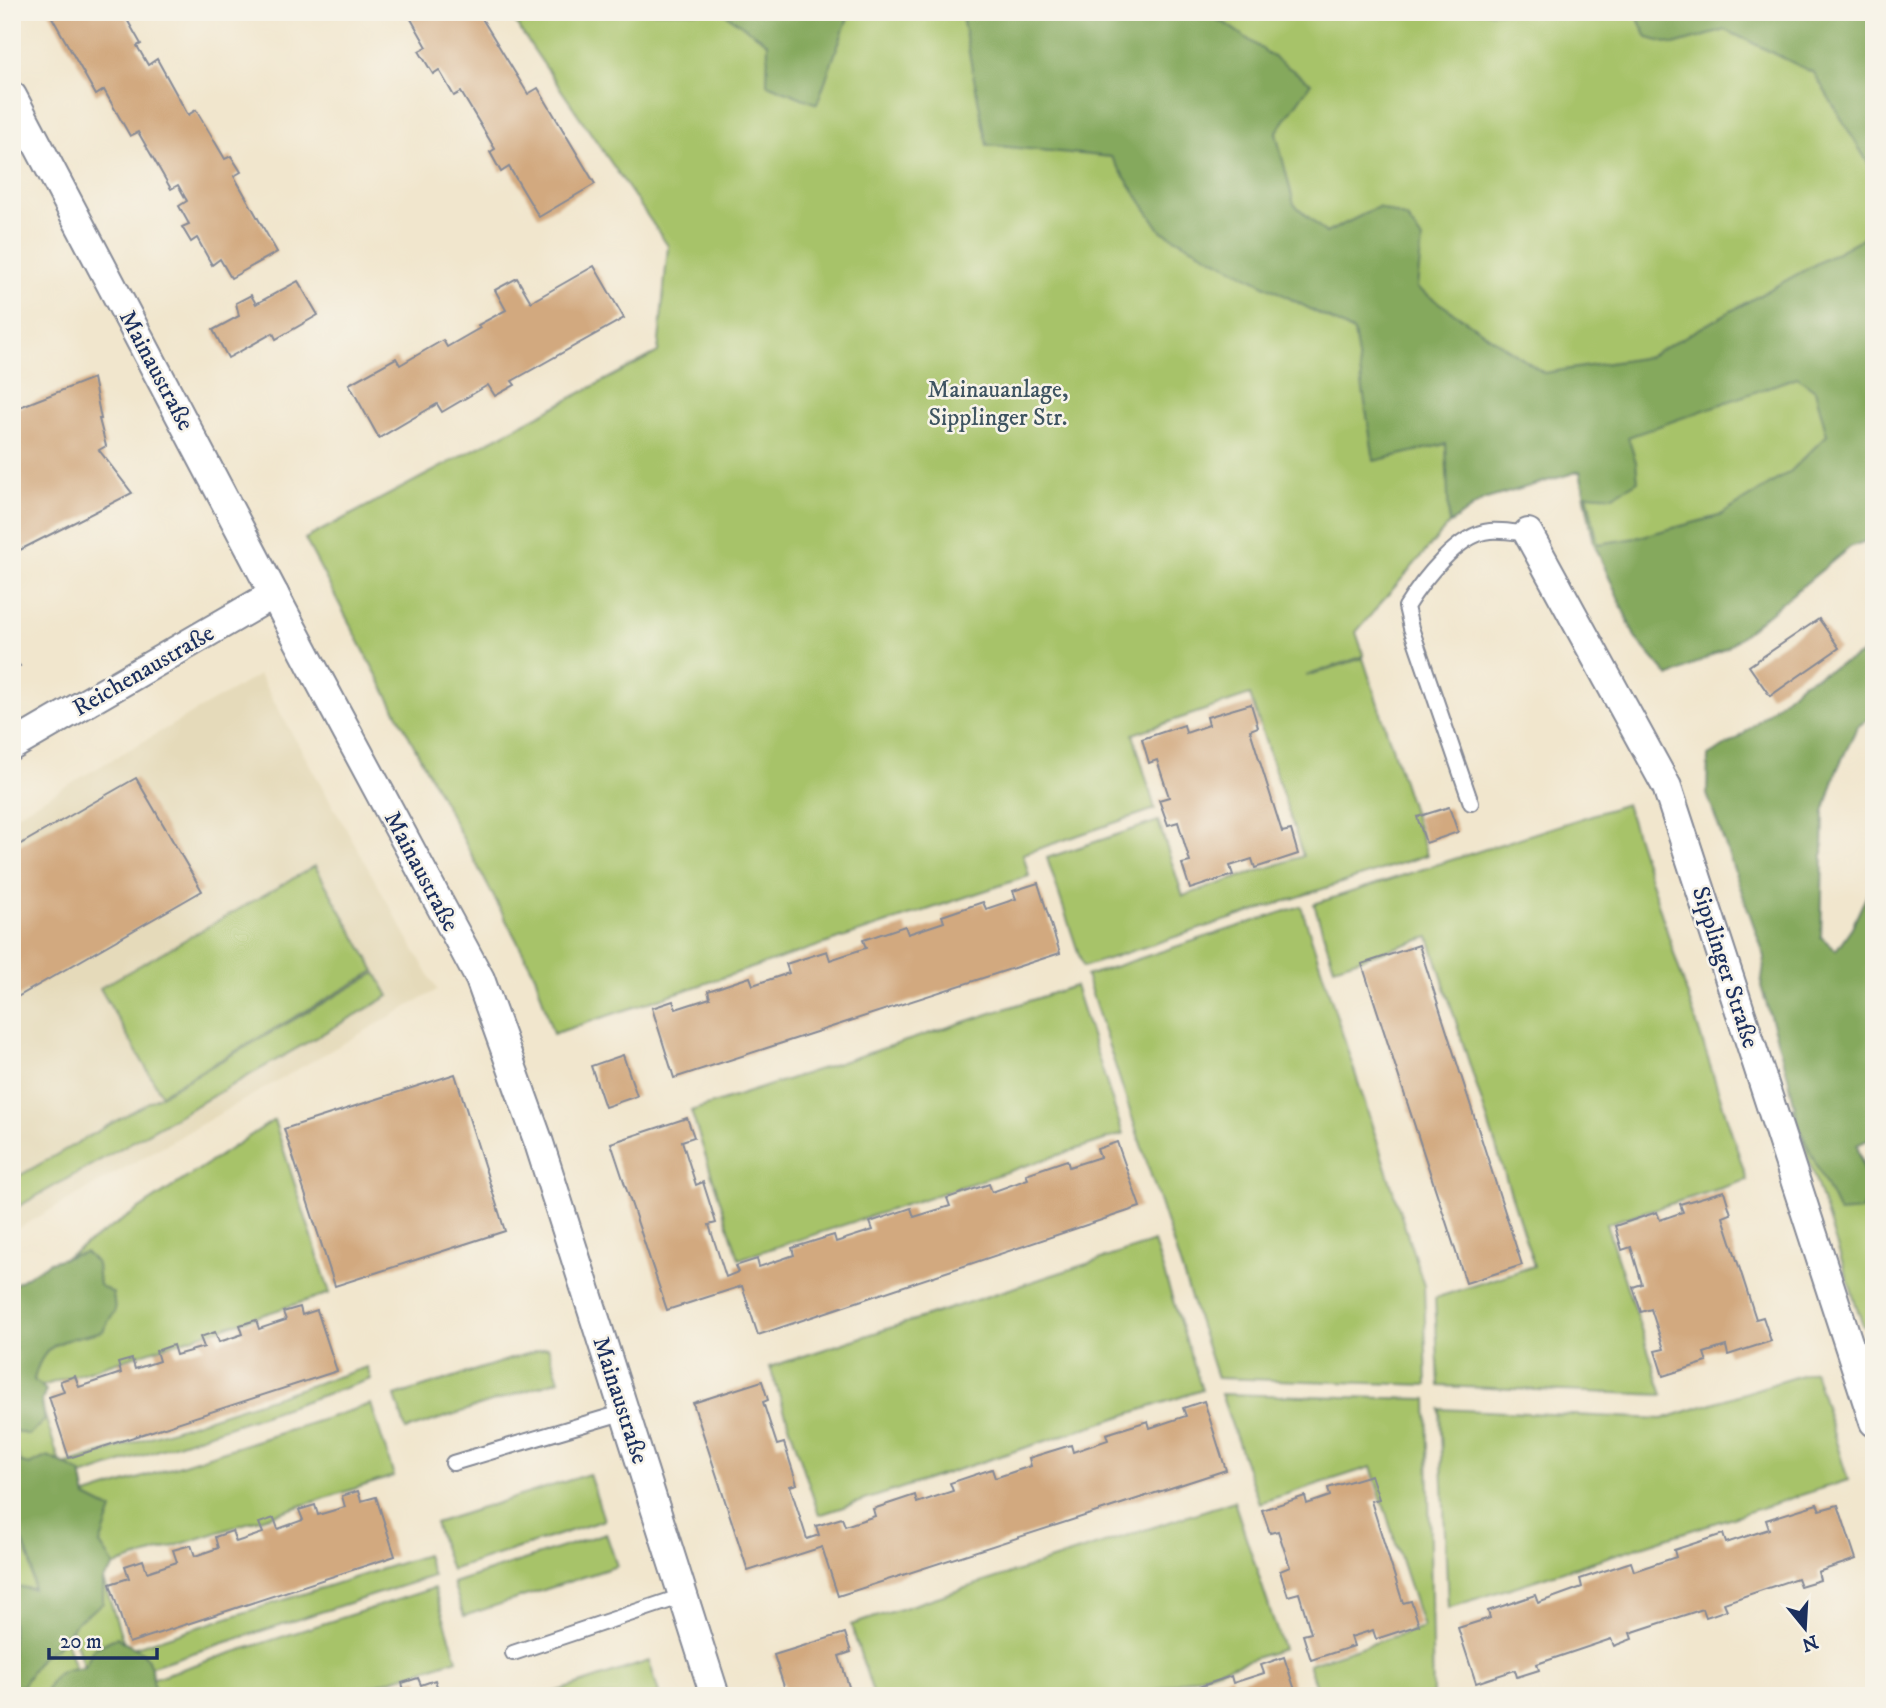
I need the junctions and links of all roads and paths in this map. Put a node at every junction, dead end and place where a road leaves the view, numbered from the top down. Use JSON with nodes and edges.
{"nodes":[{"id":1,"x":12,"y":96,"type":"edge"},
{"id":2,"x":1528,"y":533,"type":"joint"},
{"id":3,"x":274,"y":594,"type":"junction"},
{"id":4,"x":12,"y":746,"type":"edge"},
{"id":5,"x":1471,"y":803,"type":"dead end"},
{"id":6,"x":1863,"y":1348,"type":"edge"},
{"id":7,"x":625,"y":1412,"type":"junction"},
{"id":8,"x":1874,"y":1422,"type":"edge"},
{"id":9,"x":453,"y":1463,"type":"dead end"},
{"id":10,"x":683,"y":1596,"type":"junction"},
{"id":11,"x":513,"y":1653,"type":"dead end"},
{"id":12,"x":715,"y":1696,"type":"edge"}],
"edges":[{"from":1,"to":3,"type":"street","name":"Mainaustraße"},
{"from":2,"to":5,"type":"lane"},
{"from":2,"to":6,"type":"street","name":"Sipplinger Straße"},
{"from":3,"to":4,"type":"street","name":"Reichenaustraße"},
{"from":3,"to":7,"type":"street","name":"Mainaustraße"},
{"from":6,"to":8,"type":"street","name":"Sipplinger Straße"},
{"from":7,"to":9,"type":"lane"},
{"from":7,"to":10,"type":"street","name":"Mainaustraße"},
{"from":10,"to":11,"type":"lane"},
{"from":10,"to":12,"type":"street","name":"Mainaustraße"}]}
